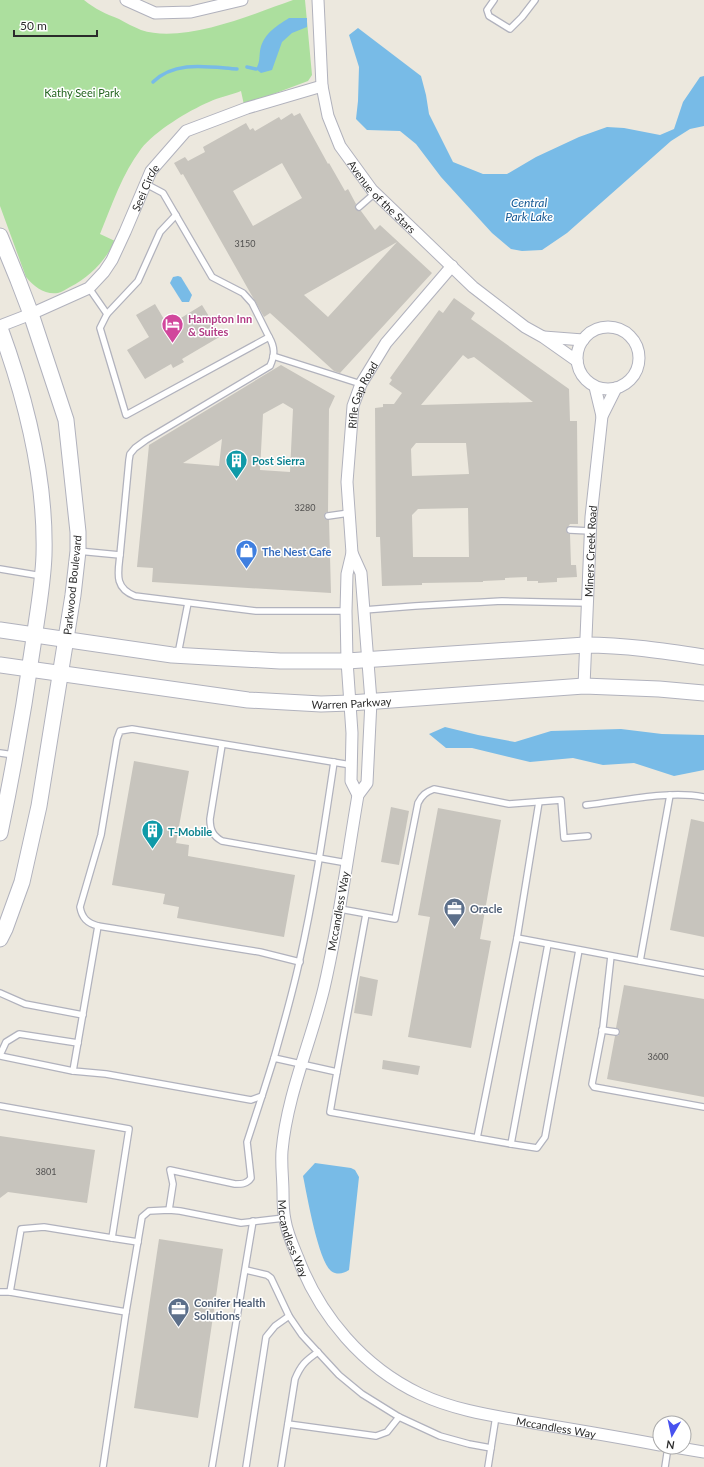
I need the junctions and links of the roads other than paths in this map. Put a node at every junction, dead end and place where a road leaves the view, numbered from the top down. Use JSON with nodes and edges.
{"nodes":[{"id":1,"x":126,"y":0,"type":"edge"},
{"id":2,"x":242,"y":0,"type":"edge"},
{"id":3,"x":494,"y":0,"type":"edge"},
{"id":4,"x":535,"y":0,"type":"edge"},
{"id":5,"x":319,"y":2,"type":"edge"},
{"id":6,"x":322,"y":86,"type":"junction"},
{"id":7,"x":146,"y":184,"type":"junction"},
{"id":8,"x":375,"y":193,"type":"junction"},
{"id":9,"x":359,"y":207,"type":"dead end"},
{"id":10,"x":176,"y":215,"type":"junction"},
{"id":11,"x":0,"y":236,"type":"edge"},
{"id":12,"x":452,"y":266,"type":"junction"},
{"id":13,"x":88,"y":288,"type":"junction"},
{"id":14,"x":31,"y":314,"type":"junction"},
{"id":15,"x":107,"y":314,"type":"junction"},
{"id":16,"x":0,"y":327,"type":"edge"},
{"id":17,"x":269,"y":337,"type":"junction"},
{"id":18,"x":544,"y":337,"type":"junction"},
{"id":19,"x":583,"y":340,"type":"junction"},
{"id":20,"x":273,"y":356,"type":"junction"},
{"id":21,"x":577,"y":361,"type":"junction"},
{"id":22,"x":361,"y":384,"type":"junction"},
{"id":23,"x":595,"y":386,"type":"junction"},
{"id":24,"x":616,"y":388,"type":"junction"},
{"id":25,"x":602,"y":416,"type":"junction"},
{"id":26,"x":349,"y":513,"type":"junction"},
{"id":27,"x":328,"y":516,"type":"dead end"},
{"id":28,"x":570,"y":530,"type":"dead end"},
{"id":29,"x":590,"y":530,"type":"junction"},
{"id":30,"x":78,"y":551,"type":"junction"},
{"id":31,"x":352,"y":553,"type":"junction"},
{"id":32,"x":120,"y":555,"type":"junction"},
{"id":33,"x":0,"y":569,"type":"edge"},
{"id":34,"x":42,"y":576,"type":"junction"},
{"id":35,"x":188,"y":603,"type":"junction"},
{"id":36,"x":587,"y":603,"type":"junction"},
{"id":37,"x":364,"y":610,"type":"junction"},
{"id":38,"x":346,"y":611,"type":"junction"},
{"id":39,"x":0,"y":630,"type":"edge"},
{"id":40,"x":34,"y":634,"type":"junction"},
{"id":41,"x":67,"y":639,"type":"junction"},
{"id":42,"x":585,"y":645,"type":"junction"},
{"id":43,"x":178,"y":656,"type":"junction"},
{"id":44,"x":704,"y":657,"type":"edge"},
{"id":45,"x":367,"y":660,"type":"junction"},
{"id":46,"x":347,"y":661,"type":"junction"},
{"id":47,"x":0,"y":665,"type":"edge"},
{"id":48,"x":29,"y":670,"type":"junction"},
{"id":49,"x":61,"y":674,"type":"junction"},
{"id":50,"x":584,"y":686,"type":"junction"},
{"id":51,"x":704,"y":693,"type":"edge"},
{"id":52,"x":371,"y":701,"type":"junction"},
{"id":53,"x":350,"y":703,"type":"junction"},
{"id":54,"x":222,"y":745,"type":"junction"},
{"id":55,"x":0,"y":753,"type":"edge"},
{"id":56,"x":15,"y":755,"type":"junction"},
{"id":57,"x":334,"y":762,"type":"junction"},
{"id":58,"x":351,"y":765,"type":"junction"},
{"id":59,"x":358,"y":795,"type":"junction"},
{"id":60,"x":670,"y":795,"type":"junction"},
{"id":61,"x":704,"y":797,"type":"edge"},
{"id":62,"x":539,"y":802,"type":"junction"},
{"id":63,"x":586,"y":806,"type":"dead end"},
{"id":64,"x":0,"y":833,"type":"edge"},
{"id":65,"x":588,"y":836,"type":"dead end"},
{"id":66,"x":320,"y":859,"type":"junction"},
{"id":67,"x":347,"y":863,"type":"junction"},
{"id":68,"x":340,"y":909,"type":"junction"},
{"id":69,"x":366,"y":914,"type":"junction"},
{"id":70,"x":98,"y":926,"type":"junction"},
{"id":71,"x":517,"y":938,"type":"junction"},
{"id":72,"x":0,"y":939,"type":"edge"},
{"id":73,"x":548,"y":944,"type":"junction"},
{"id":74,"x":579,"y":950,"type":"junction"},
{"id":75,"x":611,"y":956,"type":"junction"},
{"id":76,"x":640,"y":961,"type":"junction"},
{"id":77,"x":300,"y":962,"type":"junction"},
{"id":78,"x":704,"y":973,"type":"edge"},
{"id":79,"x":0,"y":993,"type":"edge"},
{"id":80,"x":83,"y":1015,"type":"junction"},
{"id":81,"x":602,"y":1030,"type":"junction"},
{"id":82,"x":616,"y":1032,"type":"dead end"},
{"id":83,"x":78,"y":1043,"type":"junction"},
{"id":84,"x":0,"y":1055,"type":"edge"},
{"id":85,"x":274,"y":1058,"type":"junction"},
{"id":86,"x":301,"y":1063,"type":"junction"},
{"id":87,"x":73,"y":1071,"type":"junction"},
{"id":88,"x":337,"y":1072,"type":"junction"},
{"id":89,"x":262,"y":1096,"type":"junction"},
{"id":90,"x":0,"y":1106,"type":"edge"},
{"id":91,"x":704,"y":1106,"type":"edge"},
{"id":92,"x":478,"y":1138,"type":"junction"},
{"id":93,"x":511,"y":1144,"type":"junction"},
{"id":94,"x":169,"y":1210,"type":"junction"},
{"id":95,"x":284,"y":1218,"type":"junction"},
{"id":96,"x":253,"y":1221,"type":"junction"},
{"id":97,"x":112,"y":1238,"type":"junction"},
{"id":98,"x":138,"y":1242,"type":"junction"},
{"id":99,"x":246,"y":1270,"type":"junction"},
{"id":100,"x":0,"y":1292,"type":"edge"},
{"id":101,"x":10,"y":1292,"type":"junction"},
{"id":102,"x":126,"y":1312,"type":"junction"},
{"id":103,"x":289,"y":1316,"type":"junction"},
{"id":104,"x":318,"y":1352,"type":"junction"},
{"id":105,"x":496,"y":1416,"type":"junction"},
{"id":106,"x":399,"y":1417,"type":"junction"},
{"id":107,"x":288,"y":1424,"type":"junction"},
{"id":108,"x":652,"y":1444,"type":"edge"},
{"id":109,"x":491,"y":1448,"type":"junction"},
{"id":110,"x":692,"y":1450,"type":"edge"},
{"id":111,"x":704,"y":1452,"type":"edge"},
{"id":112,"x":667,"y":1455,"type":"edge"},
{"id":113,"x":103,"y":1467,"type":"edge"},
{"id":114,"x":212,"y":1467,"type":"edge"},
{"id":115,"x":246,"y":1467,"type":"edge"},
{"id":116,"x":281,"y":1467,"type":"edge"},
{"id":117,"x":488,"y":1467,"type":"edge"},
{"id":118,"x":665,"y":1467,"type":"edge"}],
"edges":[{"from":1,"to":2,"type":"street"},
{"from":3,"to":4,"type":"lane"},
{"from":5,"to":6,"type":"street","name":"Avenue of the Stars"},
{"from":6,"to":7,"type":"street","name":"Seei Circle"},
{"from":6,"to":8,"type":"street","name":"Avenue of the Stars"},
{"from":7,"to":10,"type":"lane"},
{"from":7,"to":13,"type":"street","name":"Seei Circle"},
{"from":8,"to":9,"type":"lane"},
{"from":8,"to":12,"type":"street","name":"Avenue of the Stars"},
{"from":10,"to":15,"type":"lane"},
{"from":10,"to":17,"type":"lane"},
{"from":11,"to":14,"type":"main road","name":"Parkwood Boulevard"},
{"from":12,"to":18,"type":"street","name":"Avenue of the Stars"},
{"from":12,"to":22,"type":"street","name":"Rifle Gap Road"},
{"from":13,"to":14,"type":"street","name":"Seei Circle"},
{"from":13,"to":15,"type":"lane"},
{"from":14,"to":16,"type":"street","name":"Seei Circle"},
{"from":14,"to":30,"type":"main road","name":"Parkwood Boulevard"},
{"from":15,"to":17,"type":"lane"},
{"from":16,"to":34,"type":"main road"},
{"from":17,"to":20,"type":"lane"},
{"from":18,"to":19,"type":"street","name":"Avenue of the Stars"},
{"from":18,"to":21,"type":"street","name":"Avenue of the Stars"},
{"from":19,"to":21,"type":"street"},
{"from":19,"to":24,"type":"street"},
{"from":20,"to":22,"type":"lane"},
{"from":20,"to":32,"type":"lane"},
{"from":21,"to":23,"type":"street"},
{"from":22,"to":26,"type":"street","name":"Rifle Gap Road"},
{"from":23,"to":24,"type":"street"},
{"from":23,"to":25,"type":"street","name":"Miners Creek Road"},
{"from":24,"to":25,"type":"street","name":"Miners Creek Road"},
{"from":25,"to":29,"type":"street","name":"Miners Creek Road"},
{"from":26,"to":27,"type":"lane"},
{"from":26,"to":31,"type":"street","name":"Rifle Gap Road"},
{"from":28,"to":29,"type":"lane"},
{"from":29,"to":36,"type":"street","name":"Miners Creek Road"},
{"from":30,"to":32,"type":"lane"},
{"from":30,"to":41,"type":"main road","name":"Parkwood Boulevard"},
{"from":31,"to":37,"type":"street","name":"Rifle Gap Road"},
{"from":31,"to":38,"type":"street","name":"Rifle Gap Road"},
{"from":32,"to":35,"type":"lane"},
{"from":33,"to":34,"type":"lane"},
{"from":34,"to":40,"type":"main road"},
{"from":35,"to":38,"type":"lane"},
{"from":35,"to":43,"type":"lane"},
{"from":36,"to":37,"type":"lane"},
{"from":36,"to":42,"type":"street","name":"Miners Creek Road"},
{"from":37,"to":45,"type":"street","name":"Rifle Gap Road"},
{"from":38,"to":46,"type":"street","name":"Rifle Gap Road"},
{"from":39,"to":40,"type":"main road"},
{"from":40,"to":41,"type":"main road"},
{"from":40,"to":48,"type":"main road"},
{"from":41,"to":43,"type":"main road"},
{"from":41,"to":49,"type":"main road","name":"Parkwood Boulevard"},
{"from":42,"to":44,"type":"main road"},
{"from":42,"to":45,"type":"main road"},
{"from":42,"to":50,"type":"street","name":"Miners Creek Road"},
{"from":43,"to":46,"type":"main road"},
{"from":45,"to":46,"type":"main road"},
{"from":45,"to":52,"type":"street","name":"Rifle Gap Road"},
{"from":46,"to":53,"type":"street","name":"Rifle Gap Road"},
{"from":47,"to":48,"type":"main road","name":"Warren Parkway"},
{"from":48,"to":49,"type":"main road","name":"Warren Parkway"},
{"from":48,"to":56,"type":"main road"},
{"from":49,"to":53,"type":"main road","name":"Warren Parkway"},
{"from":49,"to":72,"type":"main road","name":"Parkwood Boulevard"},
{"from":50,"to":51,"type":"main road","name":"Warren Parkway"},
{"from":50,"to":52,"type":"main road","name":"Warren Parkway"},
{"from":52,"to":53,"type":"main road","name":"Warren Parkway"},
{"from":52,"to":59,"type":"street","name":"Mccandless Way"},
{"from":53,"to":58,"type":"street"},
{"from":54,"to":57,"type":"lane"},
{"from":54,"to":66,"type":"lane"},
{"from":54,"to":70,"type":"lane"},
{"from":55,"to":56,"type":"lane"},
{"from":56,"to":64,"type":"main road"},
{"from":57,"to":58,"type":"lane"},
{"from":57,"to":66,"type":"lane"},
{"from":58,"to":59,"type":"street"},
{"from":59,"to":67,"type":"street","name":"Mccandless Way"},
{"from":60,"to":61,"type":"lane"},
{"from":60,"to":63,"type":"lane"},
{"from":60,"to":76,"type":"lane"},
{"from":62,"to":65,"type":"lane"},
{"from":62,"to":69,"type":"lane"},
{"from":62,"to":71,"type":"lane"},
{"from":66,"to":67,"type":"lane"},
{"from":66,"to":77,"type":"lane"},
{"from":67,"to":68,"type":"street","name":"Mccandless Way"},
{"from":68,"to":69,"type":"lane"},
{"from":68,"to":86,"type":"street","name":"Mccandless Way"},
{"from":69,"to":88,"type":"lane"},
{"from":70,"to":77,"type":"lane"},
{"from":70,"to":80,"type":"lane"},
{"from":71,"to":73,"type":"lane"},
{"from":71,"to":92,"type":"lane"},
{"from":73,"to":74,"type":"lane"},
{"from":73,"to":93,"type":"lane"},
{"from":74,"to":75,"type":"lane"},
{"from":74,"to":93,"type":"lane"},
{"from":75,"to":76,"type":"lane"},
{"from":75,"to":81,"type":"lane"},
{"from":76,"to":78,"type":"lane"},
{"from":77,"to":85,"type":"lane"},
{"from":79,"to":80,"type":"lane"},
{"from":80,"to":83,"type":"lane"},
{"from":81,"to":82,"type":"lane"},
{"from":81,"to":91,"type":"lane"},
{"from":83,"to":84,"type":"lane"},
{"from":83,"to":87,"type":"lane"},
{"from":84,"to":87,"type":"lane"},
{"from":85,"to":86,"type":"lane"},
{"from":85,"to":89,"type":"lane"},
{"from":86,"to":88,"type":"lane"},
{"from":86,"to":95,"type":"street","name":"Mccandless Way"},
{"from":87,"to":89,"type":"lane"},
{"from":88,"to":92,"type":"lane"},
{"from":89,"to":94,"type":"lane"},
{"from":90,"to":97,"type":"lane"},
{"from":92,"to":93,"type":"lane"},
{"from":94,"to":96,"type":"lane"},
{"from":94,"to":98,"type":"lane"},
{"from":95,"to":96,"type":"lane"},
{"from":95,"to":105,"type":"street","name":"Mccandless Way"},
{"from":96,"to":99,"type":"lane"},
{"from":97,"to":98,"type":"lane"},
{"from":97,"to":101,"type":"lane"},
{"from":98,"to":102,"type":"lane"},
{"from":99,"to":103,"type":"lane"},
{"from":99,"to":114,"type":"lane"},
{"from":100,"to":101,"type":"lane"},
{"from":101,"to":102,"type":"lane"},
{"from":102,"to":113,"type":"lane"},
{"from":103,"to":104,"type":"lane"},
{"from":103,"to":115,"type":"lane"},
{"from":104,"to":106,"type":"lane"},
{"from":104,"to":107,"type":"lane"},
{"from":105,"to":108,"type":"street","name":"Mccandless Way"},
{"from":105,"to":109,"type":"lane"},
{"from":106,"to":107,"type":"lane"},
{"from":106,"to":109,"type":"lane"},
{"from":107,"to":116,"type":"lane"},
{"from":109,"to":117,"type":"lane"},
{"from":110,"to":111,"type":"street"},
{"from":112,"to":118,"type":"lane"}]}
